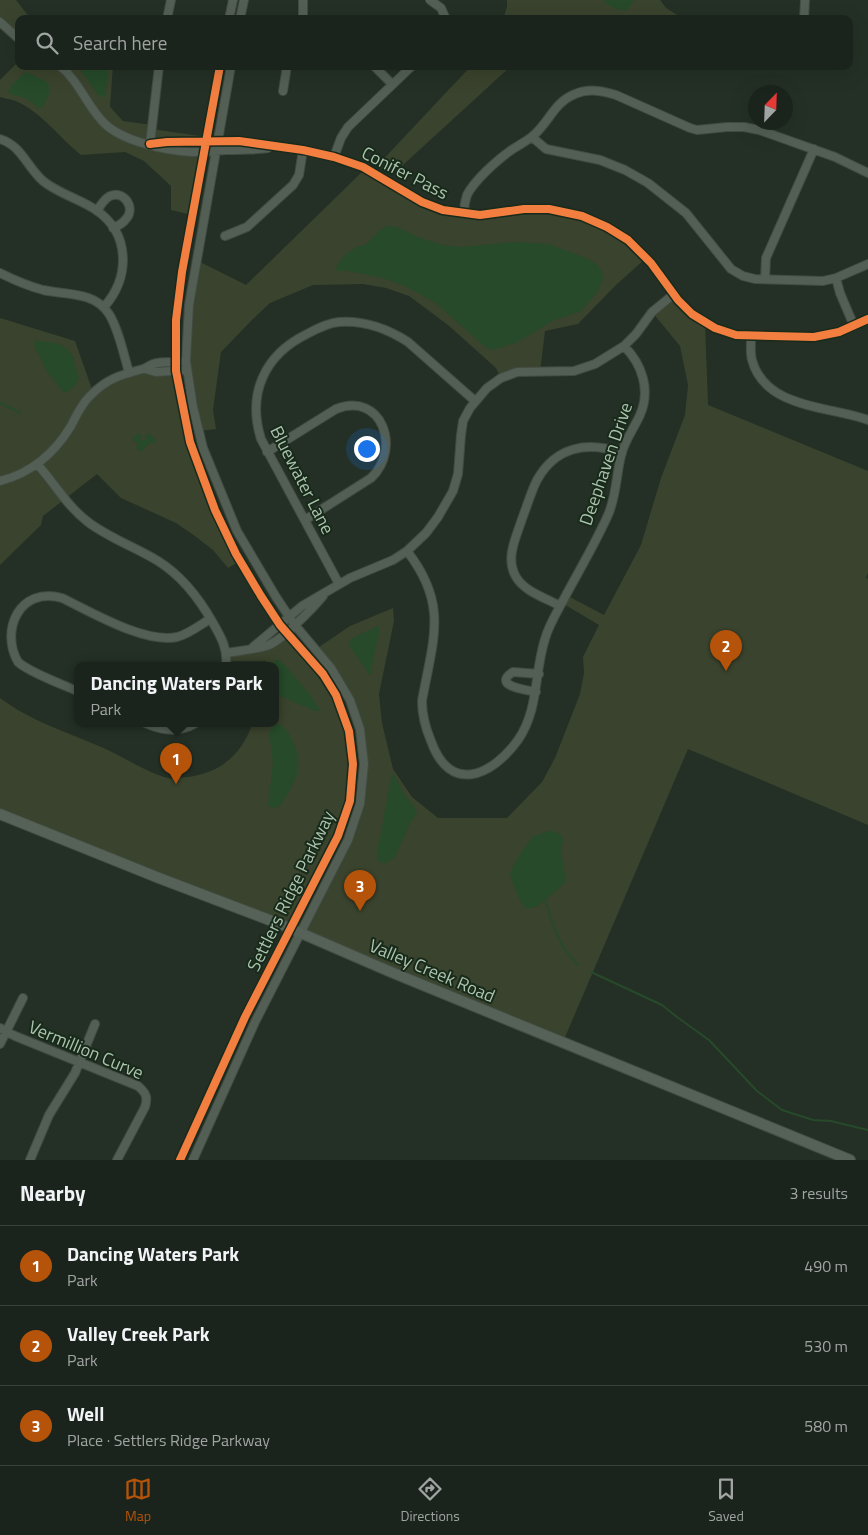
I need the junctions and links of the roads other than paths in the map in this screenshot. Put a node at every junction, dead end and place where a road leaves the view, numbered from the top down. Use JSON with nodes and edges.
{"nodes":[{"id":1,"x":171,"y":0,"type":"edge"},
{"id":2,"x":233,"y":0,"type":"edge"},
{"id":3,"x":244,"y":0,"type":"edge"},
{"id":4,"x":303,"y":0,"type":"edge"},
{"id":5,"x":430,"y":0,"type":"edge"},
{"id":6,"x":805,"y":0,"type":"edge"},
{"id":7,"x":168,"y":15,"type":"edge"},
{"id":8,"x":230,"y":15,"type":"edge"},
{"id":9,"x":241,"y":15,"type":"edge"},
{"id":10,"x":302,"y":15,"type":"edge"},
{"id":11,"x":445,"y":15,"type":"edge"},
{"id":12,"x":804,"y":15,"type":"edge"},
{"id":13,"x":1,"y":26,"type":"edge"},
{"id":14,"x":15,"y":35,"type":"edge"},
{"id":15,"x":64,"y":70,"type":"edge"},
{"id":16,"x":159,"y":70,"type":"edge"},
{"id":17,"x":219,"y":70,"type":"edge"},
{"id":18,"x":230,"y":70,"type":"edge"},
{"id":19,"x":287,"y":70,"type":"edge"},
{"id":20,"x":378,"y":70,"type":"edge"},
{"id":21,"x":408,"y":70,"type":"edge"},
{"id":22,"x":392,"y":84,"type":"junction"},
{"id":23,"x":283,"y":91,"type":"dead end"},
{"id":24,"x":532,"y":137,"type":"junction"},
{"id":25,"x":0,"y":139,"type":"edge"},
{"id":26,"x":205,"y":142,"type":"junction"},
{"id":27,"x":217,"y":142,"type":"junction"},
{"id":28,"x":150,"y":144,"type":"junction"},
{"id":29,"x":274,"y":146,"type":"junction"},
{"id":30,"x":814,"y":149,"type":"junction"},
{"id":31,"x":303,"y":150,"type":"junction"},
{"id":32,"x":215,"y":151,"type":"junction"},
{"id":33,"x":204,"y":152,"type":"junction"},
{"id":34,"x":334,"y":157,"type":"junction"},
{"id":35,"x":868,"y":173,"type":"edge"},
{"id":36,"x":97,"y":211,"type":"junction"},
{"id":37,"x":464,"y":214,"type":"junction"},
{"id":38,"x":114,"y":228,"type":"junction"},
{"id":39,"x":225,"y":236,"type":"dead end"},
{"id":40,"x":868,"y":264,"type":"edge"},
{"id":41,"x":0,"y":273,"type":"edge"},
{"id":42,"x":836,"y":278,"type":"junction"},
{"id":43,"x":765,"y":279,"type":"junction"},
{"id":44,"x":674,"y":294,"type":"junction"},
{"id":45,"x":104,"y":307,"type":"junction"},
{"id":46,"x":868,"y":319,"type":"edge"},
{"id":47,"x":854,"y":326,"type":"junction"},
{"id":48,"x":751,"y":337,"type":"junction"},
{"id":49,"x":624,"y":346,"type":"junction"},
{"id":50,"x":186,"y":361,"type":"junction"},
{"id":51,"x":175,"y":362,"type":"junction"},
{"id":52,"x":145,"y":369,"type":"junction"},
{"id":53,"x":188,"y":370,"type":"junction"},
{"id":54,"x":176,"y":371,"type":"junction"},
{"id":55,"x":129,"y":372,"type":"junction"},
{"id":56,"x":476,"y":401,"type":"junction"},
{"id":57,"x":868,"y":420,"type":"edge"},
{"id":58,"x":267,"y":452,"type":"junction"},
{"id":59,"x":622,"y":452,"type":"junction"},
{"id":60,"x":38,"y":465,"type":"junction"},
{"id":61,"x":0,"y":482,"type":"edge"},
{"id":62,"x":305,"y":520,"type":"junction"},
{"id":63,"x":407,"y":550,"type":"junction"},
{"id":64,"x":340,"y":584,"type":"junction"},
{"id":65,"x":325,"y":594,"type":"junction"},
{"id":66,"x":560,"y":606,"type":"junction"},
{"id":67,"x":289,"y":616,"type":"junction"},
{"id":68,"x":210,"y":619,"type":"junction"},
{"id":69,"x":294,"y":624,"type":"junction"},
{"id":70,"x":280,"y":625,"type":"junction"},
{"id":71,"x":286,"y":632,"type":"junction"},
{"id":72,"x":253,"y":648,"type":"junction"},
{"id":73,"x":227,"y":653,"type":"junction"},
{"id":74,"x":226,"y":662,"type":"edge"},
{"id":75,"x":539,"y":674,"type":"junction"},
{"id":76,"x":74,"y":690,"type":"edge"},
{"id":77,"x":536,"y":692,"type":"junction"},
{"id":78,"x":158,"y":727,"type":"edge"},
{"id":79,"x":186,"y":727,"type":"edge"},
{"id":80,"x":0,"y":814,"type":"edge"},
{"id":81,"x":295,"y":931,"type":"junction"},
{"id":82,"x":23,"y":998,"type":"dead end"},
{"id":83,"x":95,"y":1024,"type":"dead end"},
{"id":84,"x":3,"y":1030,"type":"edge"},
{"id":85,"x":0,"y":1044,"type":"edge"},
{"id":86,"x":79,"y":1062,"type":"junction"},
{"id":87,"x":30,"y":1160,"type":"edge"},
{"id":88,"x":116,"y":1160,"type":"edge"},
{"id":89,"x":180,"y":1160,"type":"edge"},
{"id":90,"x":193,"y":1160,"type":"edge"},
{"id":91,"x":850,"y":1160,"type":"edge"}],
"edges":[{"from":1,"to":7,"type":"street"},
{"from":2,"to":8,"type":"street"},
{"from":3,"to":9,"type":"street"},
{"from":4,"to":10,"type":"street"},
{"from":5,"to":11,"type":"street"},
{"from":6,"to":12,"type":"street"},
{"from":13,"to":14,"type":"street"},
{"from":15,"to":28,"type":"street","name":"Conifer Pass"},
{"from":16,"to":28,"type":"street"},
{"from":17,"to":26,"type":"street","name":"Settlers Ridge Parkway"},
{"from":18,"to":27,"type":"street","name":"Settlers Ridge Parkway"},
{"from":19,"to":23,"type":"street"},
{"from":20,"to":22,"type":"street"},
{"from":21,"to":22,"type":"street"},
{"from":22,"to":34,"type":"street"},
{"from":24,"to":30,"type":"street"},
{"from":24,"to":37,"type":"street"},
{"from":24,"to":43,"type":"street"},
{"from":25,"to":36,"type":"street"},
{"from":26,"to":27,"type":"street","name":"Conifer Pass"},
{"from":26,"to":28,"type":"street","name":"Conifer Pass"},
{"from":26,"to":33,"type":"street","name":"Settlers Ridge Parkway"},
{"from":27,"to":29,"type":"street","name":"Conifer Pass"},
{"from":27,"to":32,"type":"street","name":"Settlers Ridge Parkway"},
{"from":28,"to":33,"type":"street","name":"Conifer Pass"},
{"from":29,"to":31,"type":"street","name":"Conifer Pass"},
{"from":29,"to":32,"type":"street","name":"Conifer Pass"},
{"from":30,"to":35,"type":"street"},
{"from":30,"to":43,"type":"street"},
{"from":31,"to":34,"type":"street","name":"Conifer Pass"},
{"from":31,"to":39,"type":"street"},
{"from":32,"to":33,"type":"street","name":"Conifer Pass"},
{"from":32,"to":50,"type":"street","name":"Settlers Ridge Parkway"},
{"from":33,"to":51,"type":"street","name":"Settlers Ridge Parkway"},
{"from":34,"to":37,"type":"street","name":"Conifer Pass"},
{"from":36,"to":38,"type":"street"},
{"from":36,"to":38,"type":"street"},
{"from":37,"to":44,"type":"street","name":"Conifer Pass"},
{"from":38,"to":45,"type":"street"},
{"from":40,"to":42,"type":"street"},
{"from":41,"to":45,"type":"street"},
{"from":42,"to":43,"type":"street"},
{"from":42,"to":47,"type":"street"},
{"from":44,"to":48,"type":"street","name":"Conifer Pass"},
{"from":44,"to":49,"type":"street"},
{"from":45,"to":55,"type":"street"},
{"from":46,"to":47,"type":"street","name":"Conifer Pass"},
{"from":47,"to":48,"type":"street","name":"Conifer Pass"},
{"from":48,"to":57,"type":"street"},
{"from":49,"to":56,"type":"street"},
{"from":49,"to":59,"type":"street","name":"Deephaven Drive"},
{"from":50,"to":51,"type":"street"},
{"from":50,"to":53,"type":"street","name":"Settlers Ridge Parkway"},
{"from":51,"to":52,"type":"street"},
{"from":51,"to":54,"type":"street","name":"Settlers Ridge Parkway"},
{"from":52,"to":54,"type":"street"},
{"from":52,"to":55,"type":"street"},
{"from":53,"to":54,"type":"street"},
{"from":53,"to":67,"type":"street","name":"Settlers Ridge Parkway"},
{"from":54,"to":70,"type":"street","name":"Settlers Ridge Parkway"},
{"from":55,"to":60,"type":"street"},
{"from":56,"to":58,"type":"street","name":"Bluewater Lane"},
{"from":56,"to":63,"type":"street"},
{"from":58,"to":62,"type":"street","name":"Bluewater Lane"},
{"from":58,"to":62,"type":"street"},
{"from":59,"to":66,"type":"street","name":"Deephaven Drive"},
{"from":59,"to":66,"type":"street"},
{"from":60,"to":61,"type":"street"},
{"from":60,"to":68,"type":"street"},
{"from":62,"to":64,"type":"street","name":"Bluewater Lane"},
{"from":63,"to":64,"type":"street"},
{"from":63,"to":77,"type":"street","name":"Deephaven Drive"},
{"from":64,"to":65,"type":"street"},
{"from":65,"to":67,"type":"street"},
{"from":65,"to":69,"type":"street"},
{"from":66,"to":75,"type":"street","name":"Deephaven Drive"},
{"from":67,"to":69,"type":"street","name":"Settlers Ridge Parkway"},
{"from":67,"to":70,"type":"street"},
{"from":68,"to":73,"type":"street"},
{"from":68,"to":76,"type":"street"},
{"from":69,"to":71,"type":"street"},
{"from":69,"to":81,"type":"street","name":"Settlers Ridge Parkway"},
{"from":70,"to":71,"type":"street","name":"Settlers Ridge Parkway"},
{"from":70,"to":72,"type":"street"},
{"from":71,"to":72,"type":"street"},
{"from":71,"to":81,"type":"street","name":"Settlers Ridge Parkway"},
{"from":72,"to":73,"type":"street"},
{"from":73,"to":74,"type":"street"},
{"from":75,"to":77,"type":"street","name":"Deephaven Drive"},
{"from":75,"to":77,"type":"street"},
{"from":78,"to":79,"type":"street"},
{"from":80,"to":81,"type":"main road","name":"Valley Creek Road"},
{"from":81,"to":89,"type":"street","name":"Settlers Ridge Parkway"},
{"from":81,"to":90,"type":"street","name":"Settlers Ridge Parkway"},
{"from":81,"to":91,"type":"main road","name":"Valley Creek Road"},
{"from":82,"to":84,"type":"street"},
{"from":83,"to":86,"type":"street"},
{"from":84,"to":85,"type":"street"},
{"from":84,"to":86,"type":"street","name":"Vermillion Curve"},
{"from":86,"to":87,"type":"street"},
{"from":86,"to":88,"type":"street","name":"Vermillion Curve"}]}
